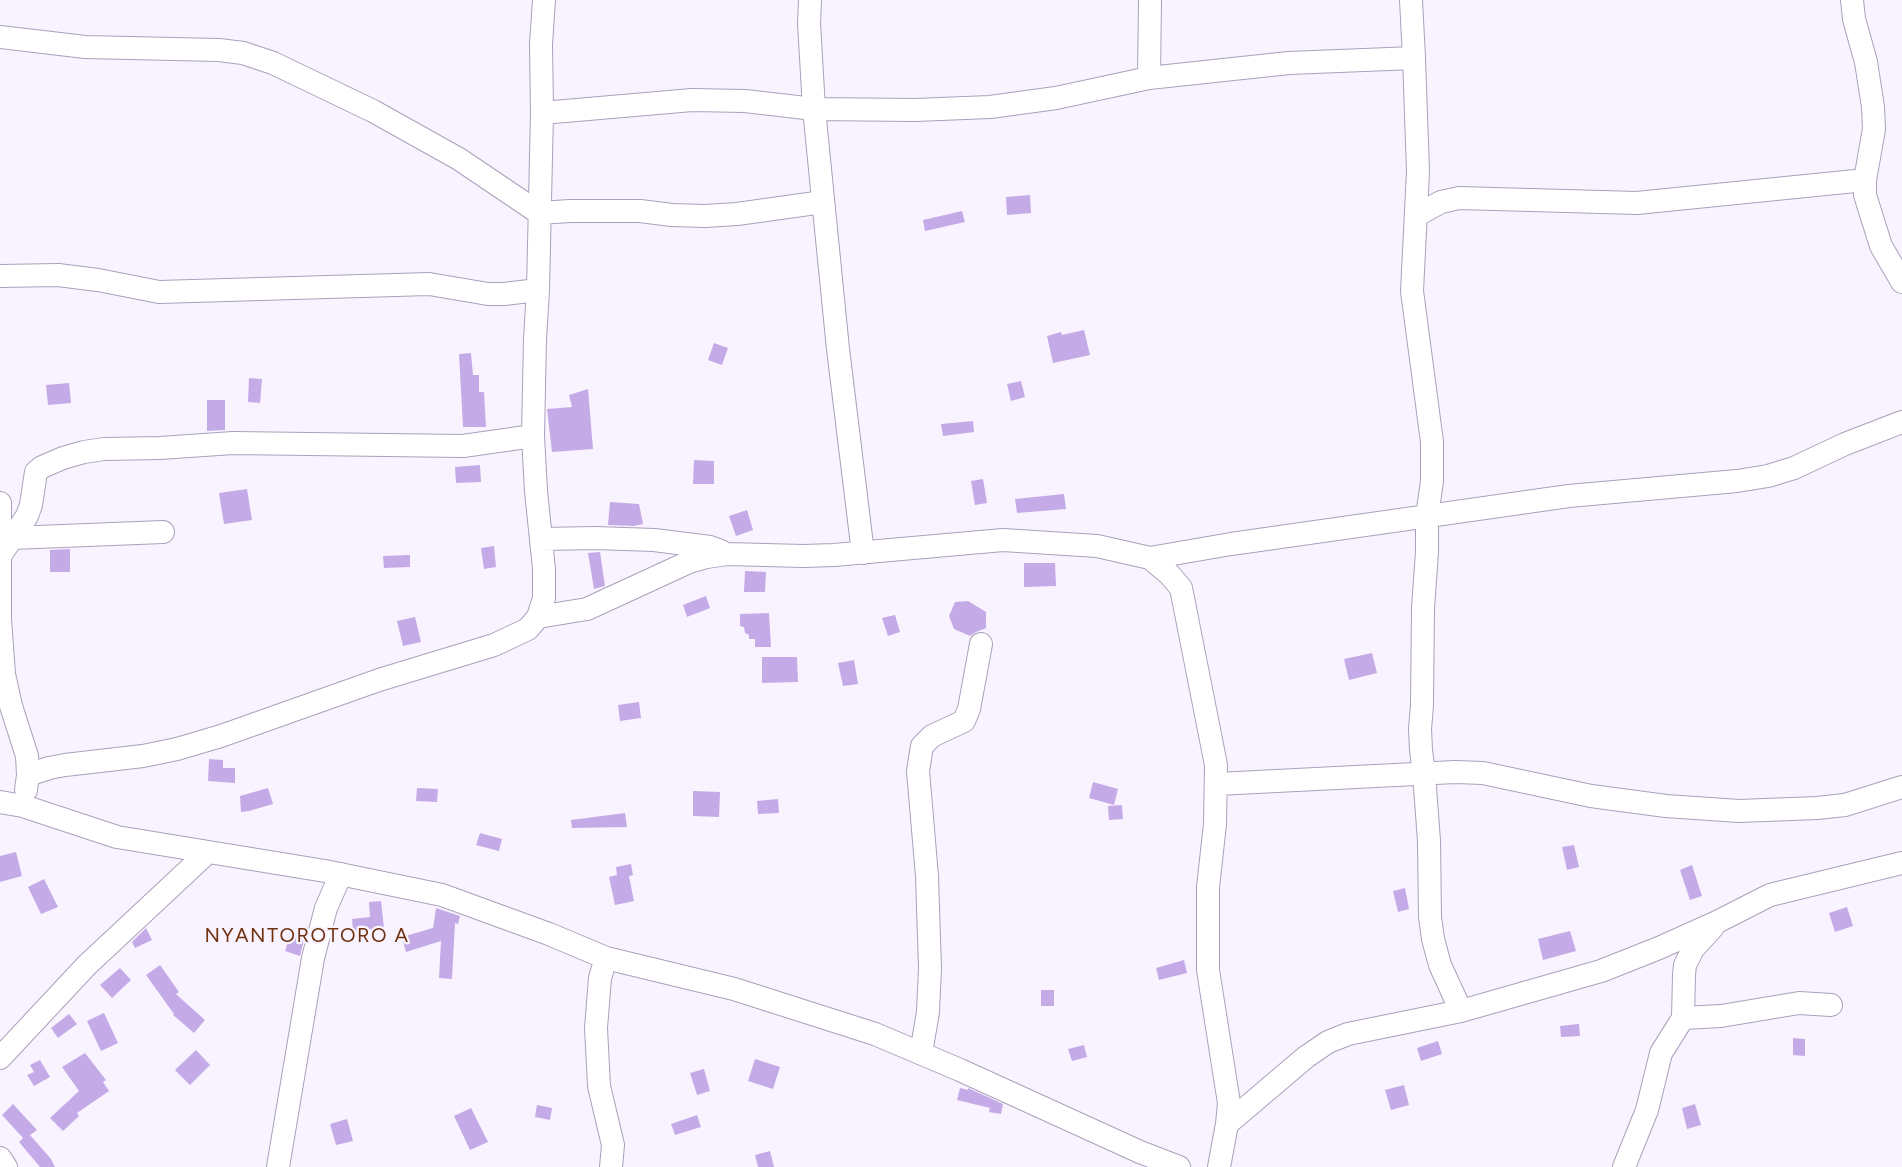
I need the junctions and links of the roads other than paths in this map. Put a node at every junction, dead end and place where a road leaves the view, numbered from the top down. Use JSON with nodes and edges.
{"nodes":[{"id":1,"x":544,"y":0,"type":"edge"},
{"id":2,"x":810,"y":0,"type":"edge"},
{"id":3,"x":820,"y":0,"type":"edge"},
{"id":4,"x":1150,"y":0,"type":"edge"},
{"id":5,"x":1411,"y":0,"type":"edge"},
{"id":6,"x":1852,"y":0,"type":"edge"},
{"id":7,"x":808,"y":23,"type":"junction"},
{"id":8,"x":0,"y":37,"type":"edge"},
{"id":9,"x":1414,"y":58,"type":"junction"},
{"id":10,"x":1149,"y":78,"type":"junction"},
{"id":11,"x":814,"y":109,"type":"junction"},
{"id":12,"x":542,"y":113,"type":"junction"},
{"id":13,"x":1865,"y":180,"type":"junction"},
{"id":14,"x":823,"y":202,"type":"junction"},
{"id":15,"x":540,"y":213,"type":"junction"},
{"id":16,"x":1416,"y":215,"type":"junction"},
{"id":17,"x":0,"y":276,"type":"edge"},
{"id":18,"x":1902,"y":282,"type":"edge"},
{"id":19,"x":538,"y":290,"type":"junction"},
{"id":20,"x":1902,"y":422,"type":"edge"},
{"id":21,"x":533,"y":436,"type":"junction"},
{"id":22,"x":0,"y":504,"type":"edge"},
{"id":23,"x":1427,"y":516,"type":"junction"},
{"id":24,"x":163,"y":532,"type":"dead end"},
{"id":25,"x":3,"y":536,"type":"edge"},
{"id":26,"x":541,"y":539,"type":"junction"},
{"id":27,"x":863,"y":553,"type":"junction"},
{"id":28,"x":727,"y":554,"type":"junction"},
{"id":29,"x":1150,"y":558,"type":"junction"},
{"id":30,"x":538,"y":617,"type":"junction"},
{"id":31,"x":981,"y":644,"type":"dead end"},
{"id":32,"x":1424,"y":774,"type":"junction"},
{"id":33,"x":28,"y":775,"type":"junction"},
{"id":34,"x":1217,"y":784,"type":"junction"},
{"id":35,"x":1902,"y":787,"type":"edge"},
{"id":36,"x":0,"y":802,"type":"edge"},
{"id":37,"x":23,"y":806,"type":"junction"},
{"id":38,"x":207,"y":852,"type":"junction"},
{"id":39,"x":1902,"y":863,"type":"edge"},
{"id":40,"x":341,"y":874,"type":"junction"},
{"id":41,"x":1717,"y":922,"type":"junction"},
{"id":42,"x":606,"y":958,"type":"junction"},
{"id":43,"x":1831,"y":1005,"type":"dead end"},
{"id":44,"x":1461,"y":1011,"type":"junction"},
{"id":45,"x":1683,"y":1018,"type":"junction"},
{"id":46,"x":921,"y":1053,"type":"junction"},
{"id":47,"x":0,"y":1058,"type":"edge"},
{"id":48,"x":1227,"y":1124,"type":"junction"},
{"id":49,"x":0,"y":1158,"type":"edge"},
{"id":50,"x":6,"y":1167,"type":"edge"},
{"id":51,"x":278,"y":1167,"type":"edge"},
{"id":52,"x":611,"y":1167,"type":"edge"},
{"id":53,"x":1179,"y":1167,"type":"edge"},
{"id":54,"x":1219,"y":1167,"type":"edge"},
{"id":55,"x":1624,"y":1167,"type":"edge"}],
"edges":[{"from":1,"to":12,"type":"street"},
{"from":2,"to":7,"type":"street"},
{"from":3,"to":7,"type":"street"},
{"from":4,"to":10,"type":"street"},
{"from":5,"to":9,"type":"street"},
{"from":6,"to":13,"type":"street"},
{"from":7,"to":11,"type":"street"},
{"from":8,"to":15,"type":"street"},
{"from":9,"to":10,"type":"street"},
{"from":9,"to":16,"type":"street"},
{"from":10,"to":11,"type":"street"},
{"from":11,"to":12,"type":"street"},
{"from":11,"to":14,"type":"street"},
{"from":12,"to":15,"type":"street"},
{"from":13,"to":16,"type":"street"},
{"from":13,"to":18,"type":"street"},
{"from":14,"to":15,"type":"street"},
{"from":14,"to":27,"type":"street"},
{"from":15,"to":19,"type":"street"},
{"from":16,"to":23,"type":"street"},
{"from":17,"to":19,"type":"street"},
{"from":19,"to":21,"type":"street"},
{"from":20,"to":23,"type":"street"},
{"from":21,"to":25,"type":"street"},
{"from":21,"to":26,"type":"street"},
{"from":22,"to":25,"type":"street"},
{"from":23,"to":29,"type":"street"},
{"from":23,"to":32,"type":"street"},
{"from":24,"to":25,"type":"street"},
{"from":25,"to":33,"type":"street"},
{"from":26,"to":28,"type":"street"},
{"from":26,"to":30,"type":"street"},
{"from":27,"to":28,"type":"street"},
{"from":27,"to":29,"type":"street"},
{"from":28,"to":30,"type":"street"},
{"from":29,"to":34,"type":"street"},
{"from":30,"to":33,"type":"street"},
{"from":31,"to":46,"type":"street"},
{"from":32,"to":34,"type":"street"},
{"from":32,"to":35,"type":"street"},
{"from":32,"to":44,"type":"street"},
{"from":33,"to":37,"type":"street"},
{"from":34,"to":48,"type":"street"},
{"from":36,"to":37,"type":"street"},
{"from":37,"to":38,"type":"street"},
{"from":38,"to":40,"type":"street"},
{"from":38,"to":47,"type":"street"},
{"from":39,"to":41,"type":"street"},
{"from":40,"to":42,"type":"street"},
{"from":40,"to":51,"type":"street"},
{"from":41,"to":44,"type":"street"},
{"from":41,"to":45,"type":"street"},
{"from":42,"to":46,"type":"street"},
{"from":42,"to":52,"type":"street"},
{"from":43,"to":45,"type":"street"},
{"from":44,"to":48,"type":"street"},
{"from":45,"to":55,"type":"street"},
{"from":46,"to":53,"type":"street"},
{"from":48,"to":54,"type":"street"},
{"from":49,"to":50,"type":"street"}]}
